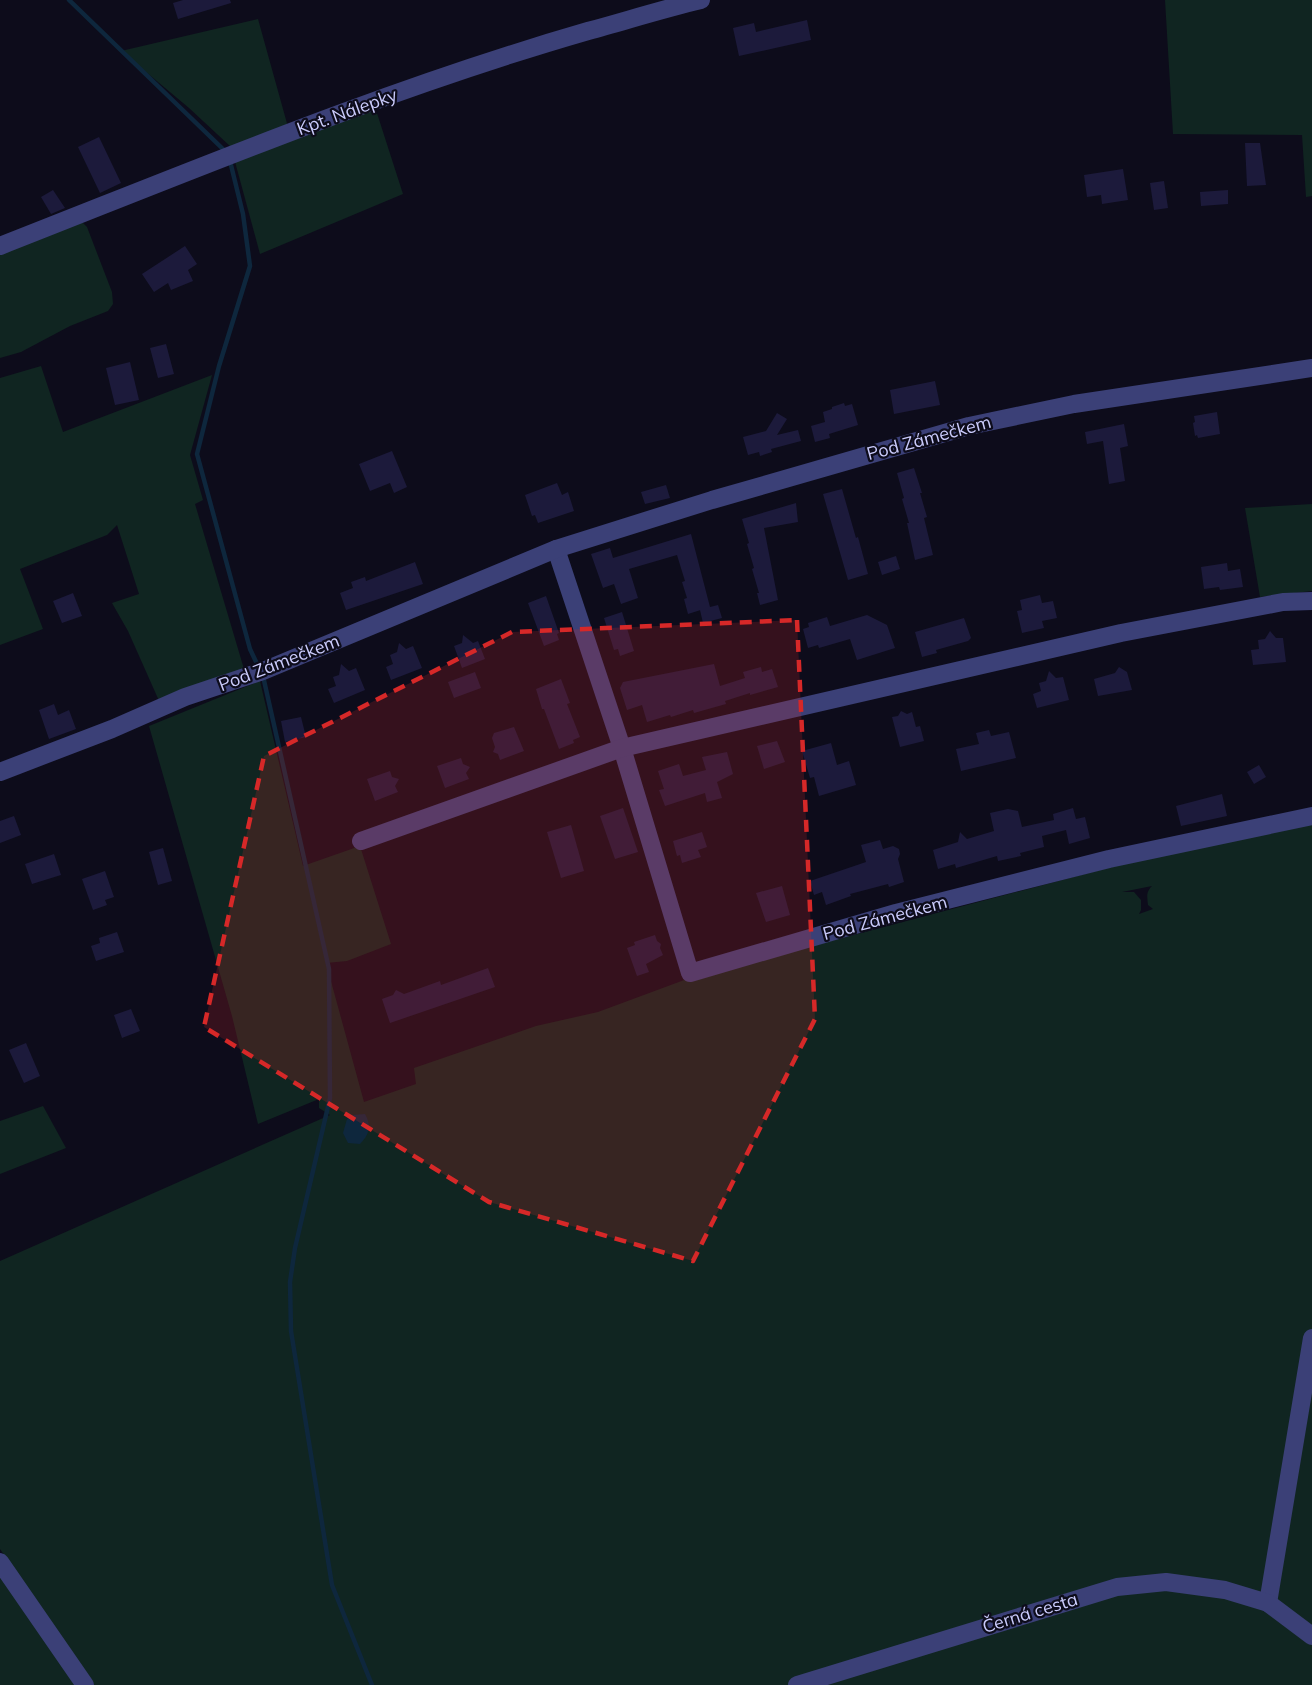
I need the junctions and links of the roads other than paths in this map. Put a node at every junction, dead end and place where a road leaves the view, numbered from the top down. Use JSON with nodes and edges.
{"nodes":[{"id":1,"x":701,"y":0,"type":"edge"},
{"id":2,"x":0,"y":246,"type":"edge"},
{"id":3,"x":1312,"y":368,"type":"edge"},
{"id":4,"x":556,"y":549,"type":"junction"},
{"id":5,"x":1312,"y":601,"type":"edge"},
{"id":6,"x":622,"y":747,"type":"junction"},
{"id":7,"x":0,"y":772,"type":"edge"},
{"id":8,"x":1312,"y":816,"type":"edge"},
{"id":9,"x":361,"y":841,"type":"dead end"},
{"id":10,"x":1312,"y":1338,"type":"edge"},
{"id":11,"x":0,"y":1562,"type":"edge"},
{"id":12,"x":1268,"y":1603,"type":"junction"},
{"id":13,"x":1312,"y":1636,"type":"edge"},
{"id":14,"x":85,"y":1685,"type":"edge"},
{"id":15,"x":797,"y":1685,"type":"edge"}],
"edges":[{"from":1,"to":2,"type":"street","name":"Kpt. Nálepky"},
{"from":3,"to":4,"type":"street","name":"Pod Zámečkem"},
{"from":4,"to":6,"type":"street","name":"Pod Zámečkem"},
{"from":4,"to":7,"type":"street","name":"Pod Zámečkem"},
{"from":5,"to":6,"type":"street"},
{"from":6,"to":8,"type":"street","name":"Pod Zámečkem"},
{"from":6,"to":9,"type":"street"},
{"from":10,"to":12,"type":"street"},
{"from":11,"to":14,"type":"street"},
{"from":12,"to":13,"type":"street","name":"Černá cesta"},
{"from":12,"to":15,"type":"street","name":"Černá cesta"}]}
